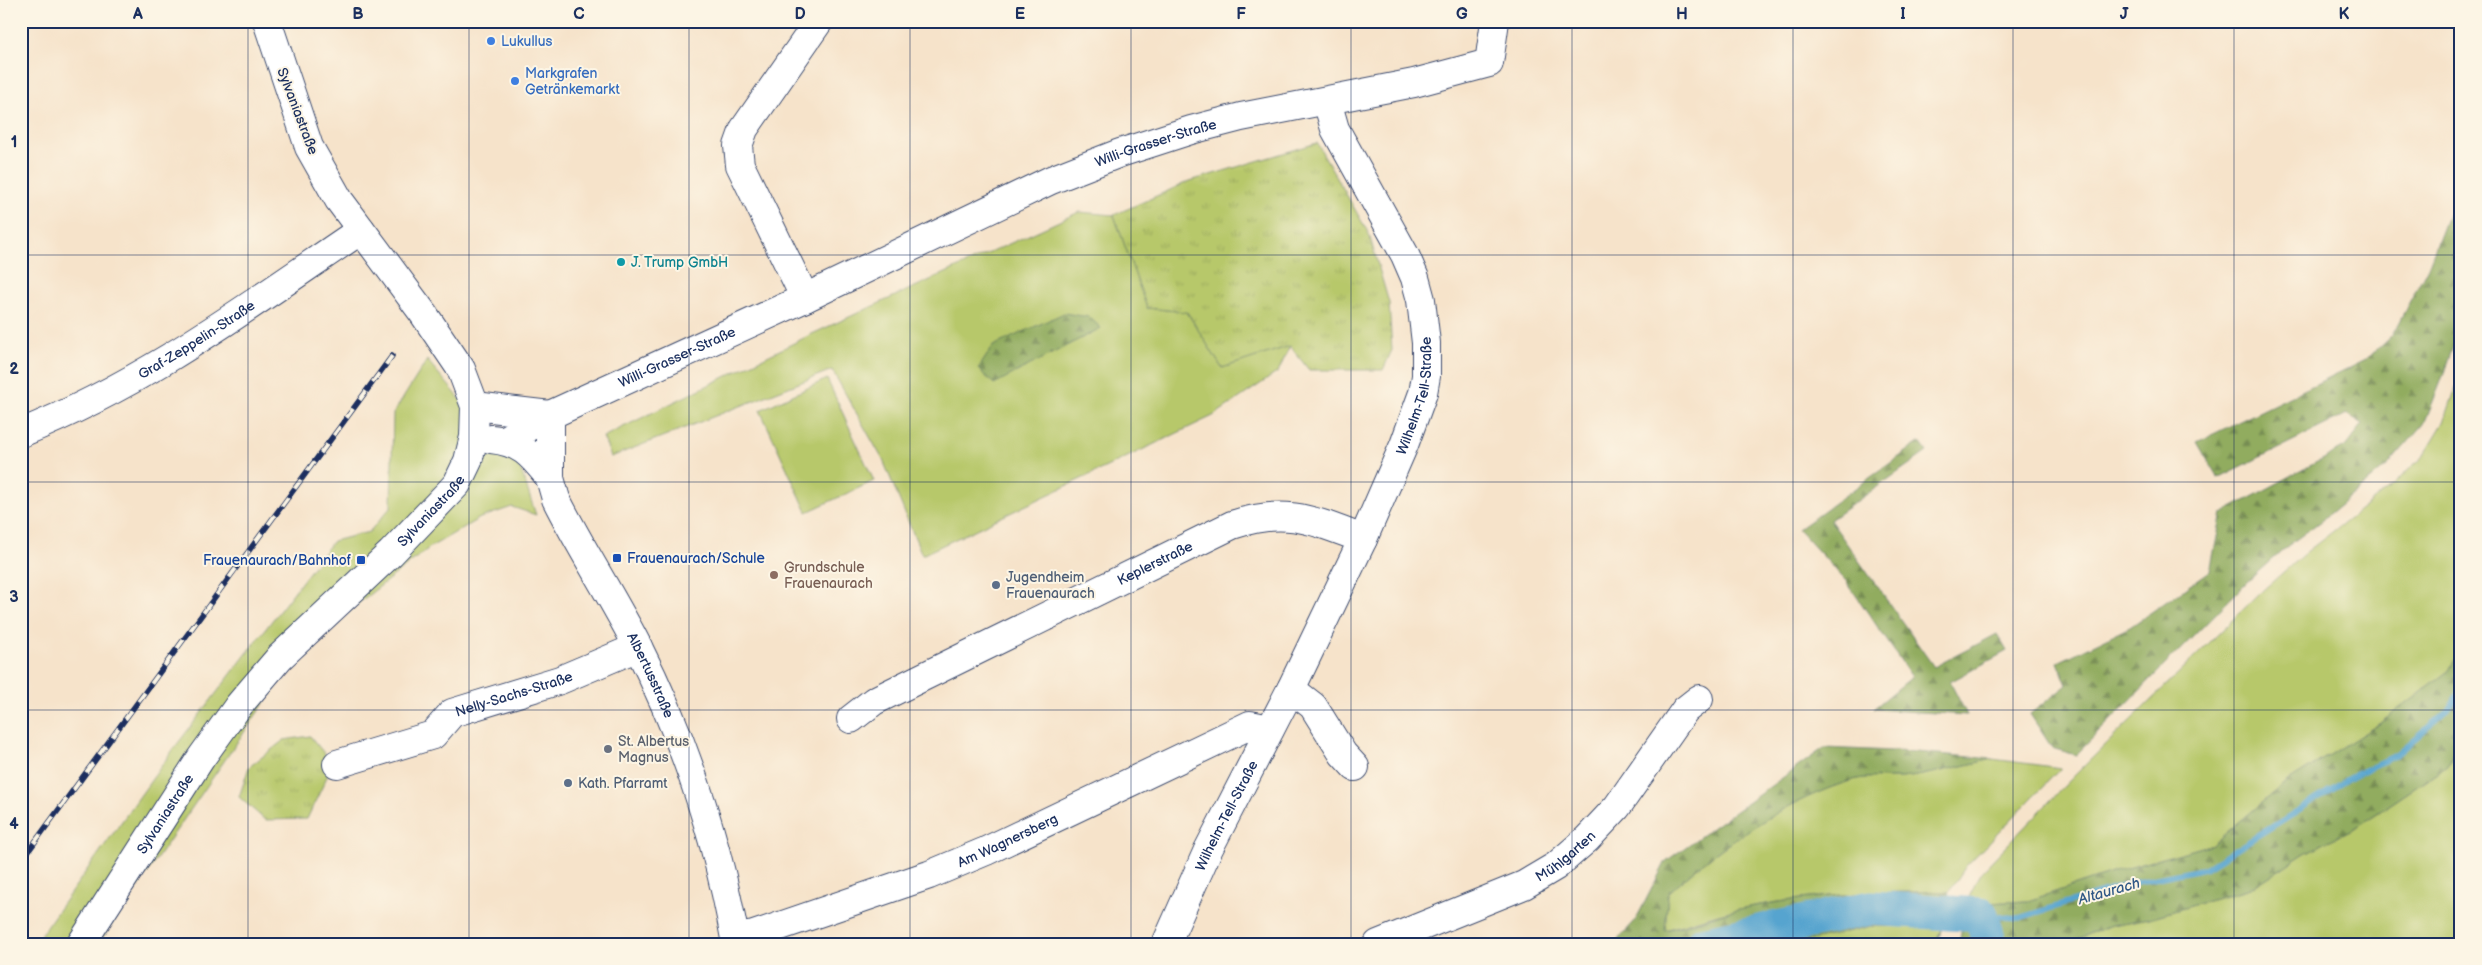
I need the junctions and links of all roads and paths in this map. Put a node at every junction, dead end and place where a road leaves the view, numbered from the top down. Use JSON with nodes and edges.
{"nodes":[{"id":1,"x":267,"y":21,"type":"edge"},
{"id":2,"x":819,"y":21,"type":"edge"},
{"id":3,"x":1495,"y":21,"type":"edge"},
{"id":4,"x":1327,"y":100,"type":"junction"},
{"id":5,"x":361,"y":230,"type":"junction"},
{"id":6,"x":805,"y":298,"type":"junction"},
{"id":7,"x":475,"y":406,"type":"junction"},
{"id":8,"x":550,"y":415,"type":"junction"},
{"id":9,"x":21,"y":433,"type":"edge"},
{"id":10,"x":474,"y":437,"type":"junction"},
{"id":11,"x":505,"y":440,"type":"junction"},
{"id":12,"x":550,"y":478,"type":"junction"},
{"id":13,"x":1363,"y":539,"type":"junction"},
{"id":14,"x":638,"y":647,"type":"junction"},
{"id":15,"x":1291,"y":689,"type":"junction"},
{"id":16,"x":1699,"y":699,"type":"dead end"},
{"id":17,"x":851,"y":719,"type":"dead end"},
{"id":18,"x":1270,"y":729,"type":"junction"},
{"id":19,"x":337,"y":764,"type":"dead end"},
{"id":20,"x":1355,"y":767,"type":"dead end"},
{"id":21,"x":736,"y":941,"type":"edge"},
{"id":22,"x":81,"y":944,"type":"edge"},
{"id":23,"x":1166,"y":944,"type":"edge"},
{"id":24,"x":1378,"y":944,"type":"edge"}],
"edges":[{"from":1,"to":5,"type":"street","name":"Sylvaniastraße"},
{"from":2,"to":6,"type":"street"},
{"from":3,"to":4,"type":"street","name":"Willi-Grasser-Straße"},
{"from":4,"to":6,"type":"street","name":"Willi-Grasser-Straße"},
{"from":4,"to":13,"type":"street","name":"Wilhelm-Tell-Straße"},
{"from":5,"to":7,"type":"street","name":"Sylvaniastraße"},
{"from":5,"to":9,"type":"street","name":"Graf-Zeppelin-Straße"},
{"from":6,"to":8,"type":"street","name":"Willi-Grasser-Straße"},
{"from":7,"to":8,"type":"street"},
{"from":7,"to":10,"type":"street","name":"Sylvaniastraße"},
{"from":8,"to":11,"type":"street","name":"Willi-Grasser-Straße"},
{"from":8,"to":12,"type":"street","name":"Albertusstraße"},
{"from":10,"to":11,"type":"street"},
{"from":10,"to":22,"type":"street","name":"Sylvaniastraße"},
{"from":11,"to":12,"type":"street","name":"Albertusstraße"},
{"from":12,"to":14,"type":"street","name":"Albertusstraße"},
{"from":13,"to":15,"type":"street","name":"Wilhelm-Tell-Straße"},
{"from":13,"to":17,"type":"street","name":"Keplerstraße"},
{"from":14,"to":19,"type":"street","name":"Nelly-Sachs-Straße"},
{"from":14,"to":21,"type":"street","name":"Albertusstraße"},
{"from":15,"to":18,"type":"street","name":"Wilhelm-Tell-Straße"},
{"from":15,"to":20,"type":"street"},
{"from":16,"to":24,"type":"street","name":"Mühlgarten"},
{"from":18,"to":21,"type":"street","name":"Am Wagnersberg"},
{"from":18,"to":23,"type":"street","name":"Wilhelm-Tell-Straße"}]}
